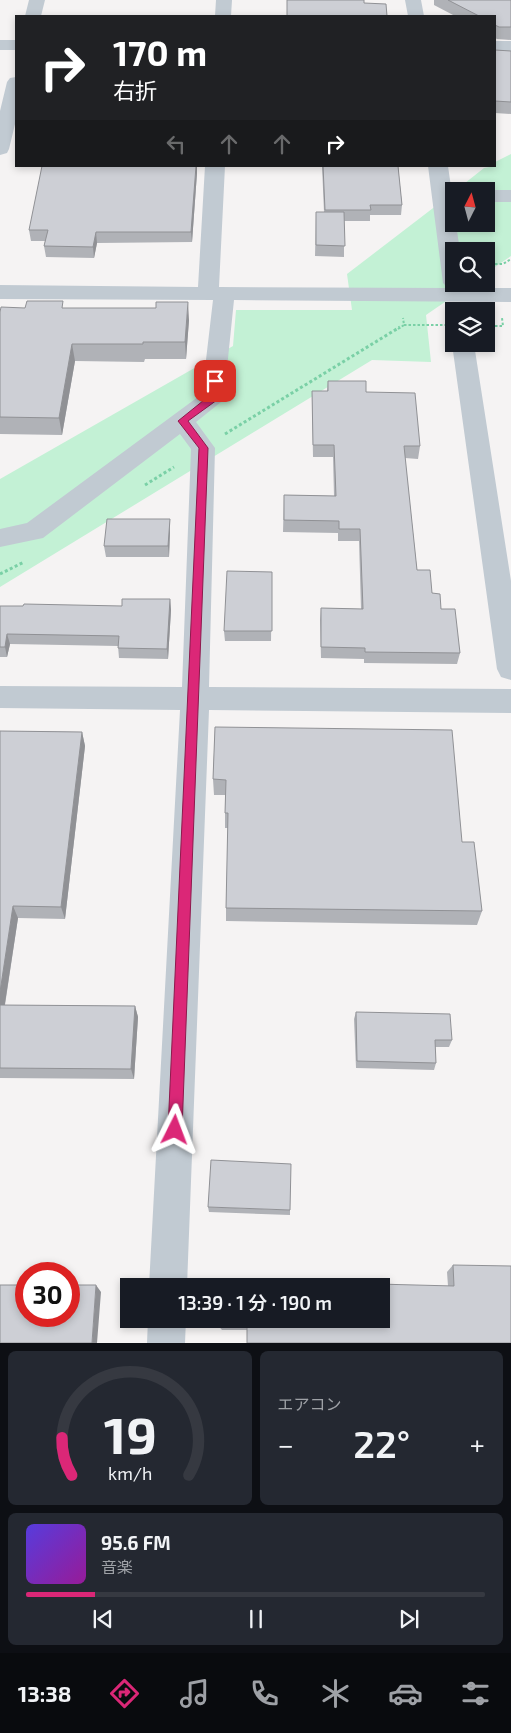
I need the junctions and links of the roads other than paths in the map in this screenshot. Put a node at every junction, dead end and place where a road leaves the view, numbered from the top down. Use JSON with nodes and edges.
{"nodes":[{"id":1,"x":37,"y":0,"type":"edge"},
{"id":2,"x":224,"y":0,"type":"edge"},
{"id":3,"x":414,"y":0,"type":"edge"},
{"id":4,"x":33,"y":15,"type":"edge"},
{"id":5,"x":223,"y":15,"type":"edge"},
{"id":6,"x":416,"y":15,"type":"edge"},
{"id":7,"x":0,"y":45,"type":"edge"},
{"id":8,"x":15,"y":45,"type":"edge"},
{"id":9,"x":496,"y":46,"type":"edge"},
{"id":10,"x":511,"y":46,"type":"edge"},
{"id":11,"x":15,"y":86,"type":"edge"},
{"id":12,"x":0,"y":150,"type":"edge"},
{"id":13,"x":215,"y":167,"type":"edge"},
{"id":14,"x":438,"y":167,"type":"edge"},
{"id":15,"x":445,"y":187,"type":"edge"},
{"id":16,"x":495,"y":196,"type":"edge"},
{"id":17,"x":511,"y":196,"type":"edge"},
{"id":18,"x":451,"y":232,"type":"edge"},
{"id":19,"x":0,"y":292,"type":"edge"},
{"id":20,"x":216,"y":293,"type":"junction"},
{"id":21,"x":455,"y":293,"type":"edge"},
{"id":22,"x":511,"y":295,"type":"edge"},
{"id":23,"x":464,"y":352,"type":"edge"},
{"id":24,"x":183,"y":421,"type":"junction"},
{"id":25,"x":0,"y":538,"type":"edge"},
{"id":26,"x":511,"y":669,"type":"edge"},
{"id":27,"x":0,"y":698,"type":"edge"},
{"id":28,"x":194,"y":699,"type":"junction"},
{"id":29,"x":511,"y":701,"type":"edge"},
{"id":30,"x":168,"y":1278,"type":"edge"},
{"id":31,"x":167,"y":1328,"type":"edge"},
{"id":32,"x":166,"y":1343,"type":"edge"}],
"edges":[{"from":1,"to":4,"type":"street"},
{"from":2,"to":5,"type":"street"},
{"from":3,"to":6,"type":"street"},
{"from":7,"to":8,"type":"street"},
{"from":9,"to":10,"type":"street"},
{"from":11,"to":12,"type":"street"},
{"from":13,"to":20,"type":"street"},
{"from":14,"to":15,"type":"street"},
{"from":16,"to":17,"type":"street"},
{"from":18,"to":21,"type":"street"},
{"from":19,"to":20,"type":"street"},
{"from":20,"to":21,"type":"street"},
{"from":20,"to":24,"type":"street"},
{"from":21,"to":22,"type":"street"},
{"from":23,"to":26,"type":"street"},
{"from":24,"to":25,"type":"street"},
{"from":24,"to":28,"type":"street"},
{"from":27,"to":28,"type":"street"},
{"from":28,"to":29,"type":"street"},
{"from":28,"to":30,"type":"street"},
{"from":31,"to":32,"type":"street"}]}
